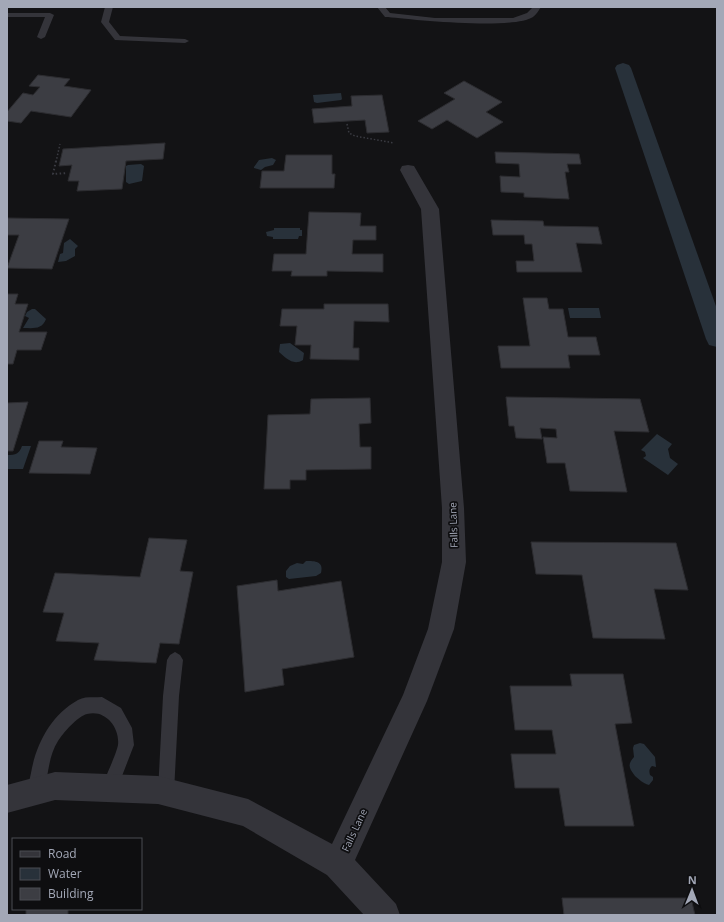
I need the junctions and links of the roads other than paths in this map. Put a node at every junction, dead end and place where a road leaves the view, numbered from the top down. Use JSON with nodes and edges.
{"nodes":[{"id":1,"x":109,"y":7,"type":"edge"},
{"id":2,"x":381,"y":7,"type":"edge"},
{"id":3,"x":537,"y":7,"type":"edge"},
{"id":4,"x":7,"y":15,"type":"edge"},
{"id":5,"x":41,"y":38,"type":"dead end"},
{"id":6,"x":185,"y":41,"type":"dead end"},
{"id":7,"x":408,"y":170,"type":"dead end"},
{"id":8,"x":175,"y":660,"type":"dead end"},
{"id":9,"x":109,"y":788,"type":"junction"},
{"id":10,"x":36,"y":791,"type":"junction"},
{"id":11,"x":166,"y":792,"type":"junction"},
{"id":12,"x":7,"y":799,"type":"edge"},
{"id":13,"x":338,"y":864,"type":"junction"},
{"id":14,"x":386,"y":915,"type":"edge"}],
"edges":[{"from":1,"to":6,"type":"lane"},
{"from":2,"to":3,"type":"lane"},
{"from":4,"to":5,"type":"lane"},
{"from":7,"to":13,"type":"street","name":"Falls Lane"},
{"from":8,"to":11,"type":"lane"},
{"from":9,"to":10,"type":"street"},
{"from":9,"to":10,"type":"lane"},
{"from":9,"to":11,"type":"street"},
{"from":10,"to":12,"type":"street"},
{"from":11,"to":13,"type":"street"},
{"from":13,"to":14,"type":"street"}]}
